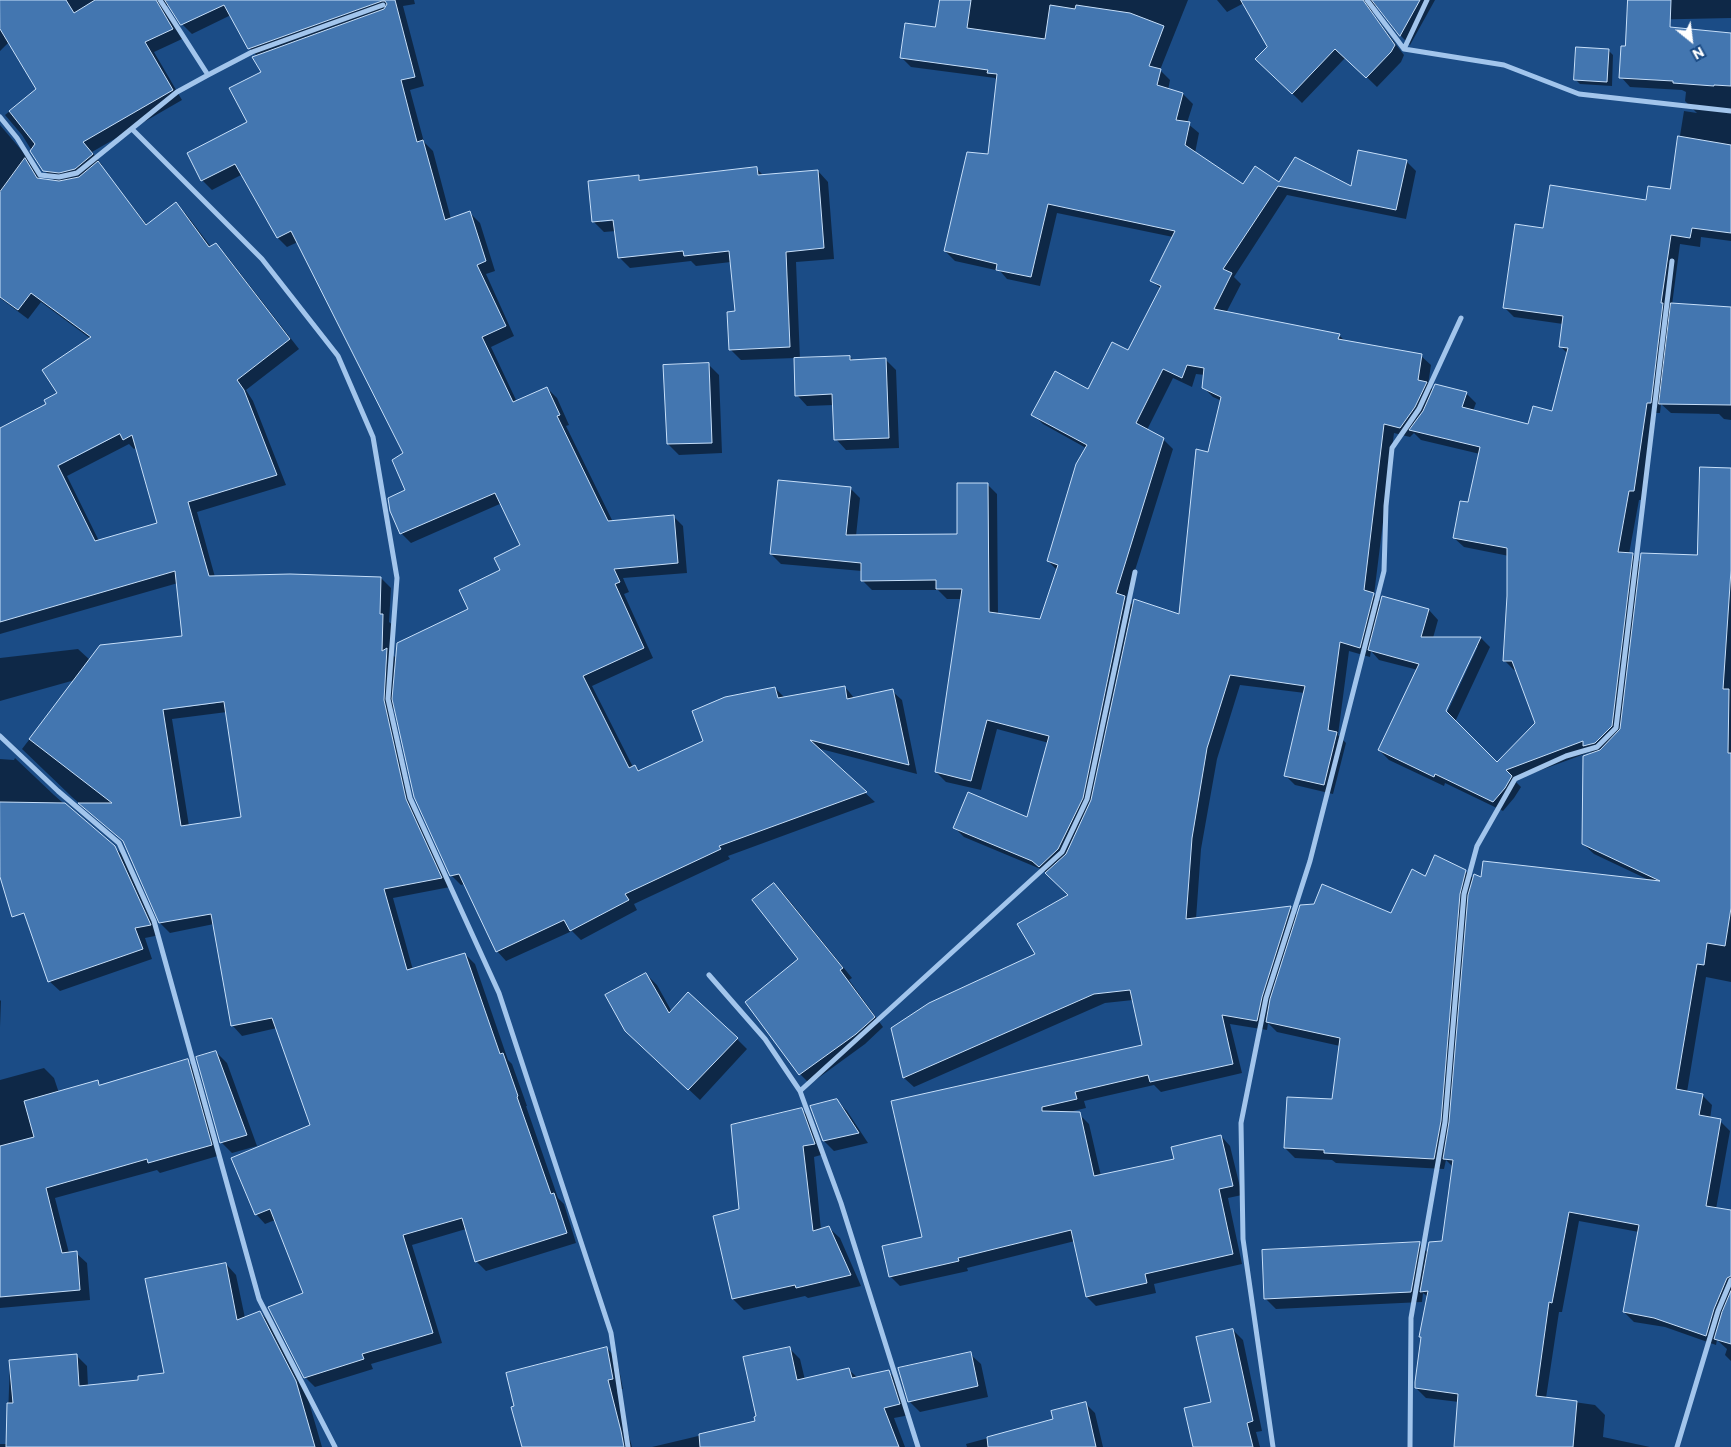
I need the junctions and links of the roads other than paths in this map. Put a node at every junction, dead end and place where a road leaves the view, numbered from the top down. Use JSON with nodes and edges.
{"nodes":[{"id":1,"x":160,"y":0,"type":"edge"},
{"id":2,"x":1367,"y":0,"type":"edge"},
{"id":3,"x":1427,"y":0,"type":"edge"},
{"id":4,"x":384,"y":6,"type":"dead end"},
{"id":5,"x":1404,"y":49,"type":"junction"},
{"id":6,"x":208,"y":75,"type":"junction"},
{"id":7,"x":1731,"y":111,"type":"edge"},
{"id":8,"x":0,"y":117,"type":"edge"},
{"id":9,"x":132,"y":129,"type":"junction"},
{"id":10,"x":1672,"y":262,"type":"dead end"},
{"id":11,"x":1461,"y":318,"type":"dead end"},
{"id":12,"x":1135,"y":572,"type":"dead end"},
{"id":13,"x":0,"y":736,"type":"edge"},
{"id":14,"x":709,"y":975,"type":"dead end"},
{"id":15,"x":800,"y":1091,"type":"junction"},
{"id":16,"x":1731,"y":1280,"type":"edge"},
{"id":17,"x":335,"y":1447,"type":"edge"},
{"id":18,"x":628,"y":1447,"type":"edge"},
{"id":19,"x":918,"y":1447,"type":"edge"},
{"id":20,"x":1273,"y":1447,"type":"edge"},
{"id":21,"x":1410,"y":1447,"type":"edge"},
{"id":22,"x":1677,"y":1447,"type":"edge"}],
"edges":[{"from":1,"to":6,"type":"street"},
{"from":2,"to":5,"type":"street"},
{"from":3,"to":5,"type":"street"},
{"from":4,"to":6,"type":"street"},
{"from":5,"to":7,"type":"street"},
{"from":6,"to":9,"type":"street"},
{"from":8,"to":9,"type":"street"},
{"from":9,"to":18,"type":"street"},
{"from":10,"to":21,"type":"street"},
{"from":11,"to":20,"type":"street"},
{"from":12,"to":15,"type":"street"},
{"from":13,"to":17,"type":"street"},
{"from":14,"to":15,"type":"street"},
{"from":15,"to":19,"type":"street"},
{"from":16,"to":22,"type":"street"}]}
